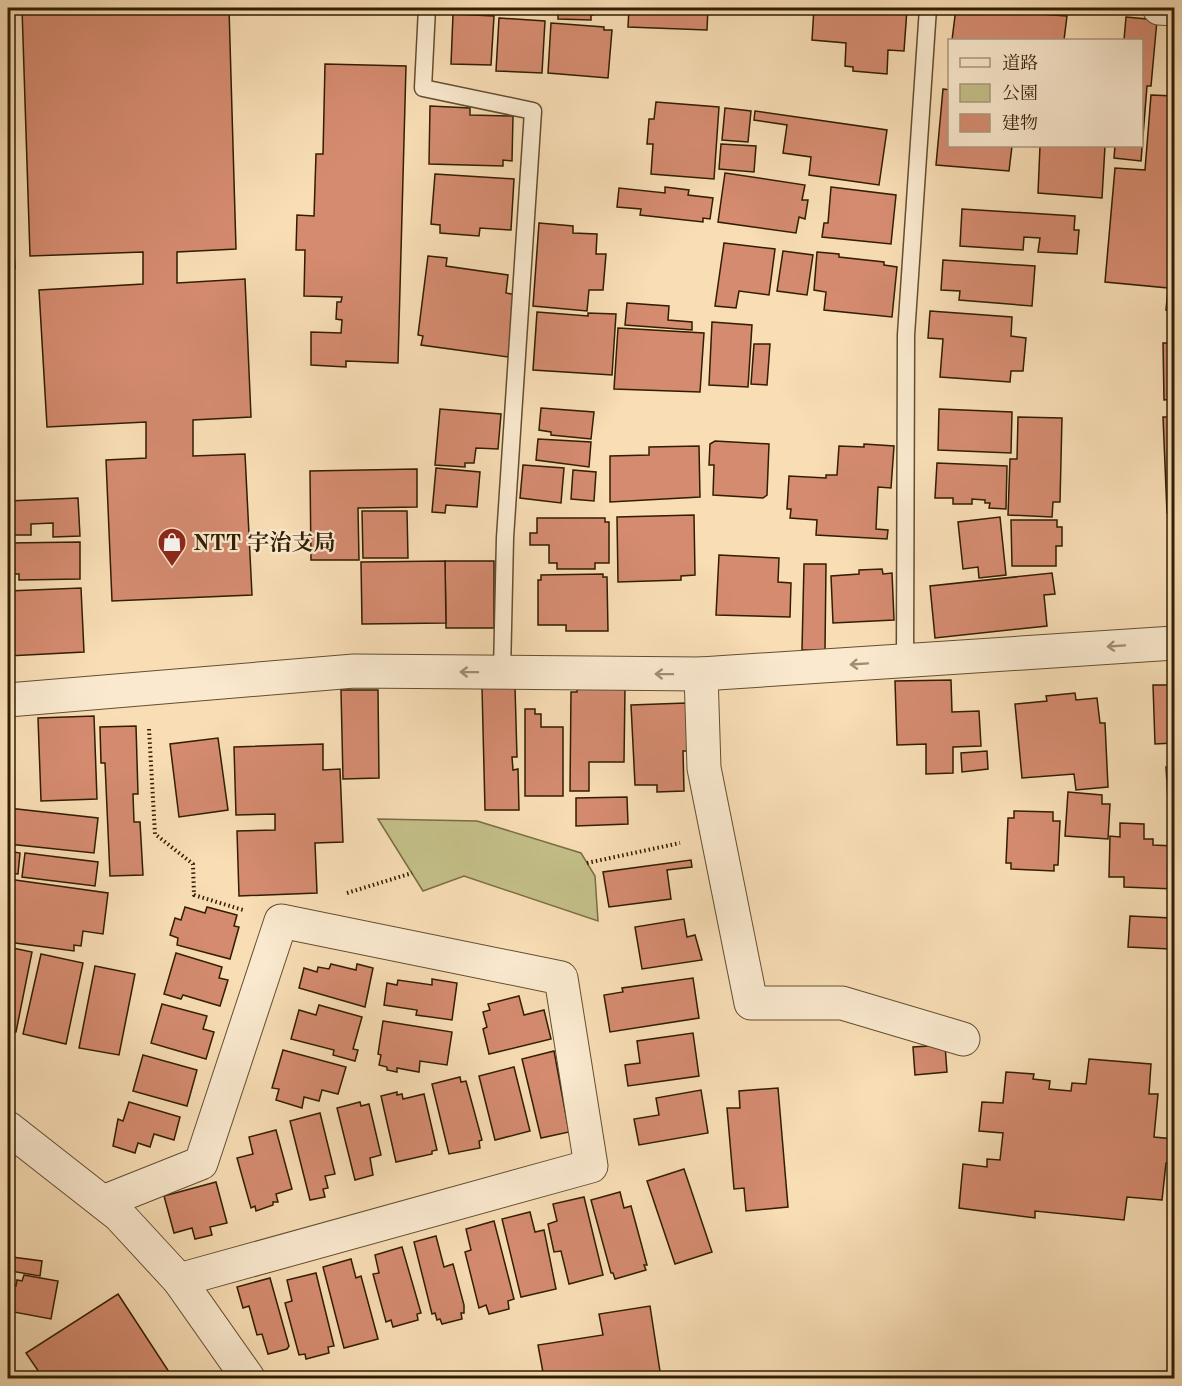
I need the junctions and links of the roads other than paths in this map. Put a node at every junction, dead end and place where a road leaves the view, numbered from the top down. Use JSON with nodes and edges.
{"nodes":[{"id":1,"x":427,"y":8,"type":"edge"},
{"id":2,"x":928,"y":8,"type":"edge"},
{"id":3,"x":1159,"y":8,"type":"edge"},
{"id":4,"x":1174,"y":9,"type":"edge"},
{"id":5,"x":1174,"y":642,"type":"edge"},
{"id":6,"x":905,"y":661,"type":"junction"},
{"id":7,"x":502,"y":672,"type":"junction"},
{"id":8,"x":701,"y":674,"type":"junction"},
{"id":9,"x":8,"y":700,"type":"edge"},
{"id":10,"x":963,"y":1039,"type":"dead end"},
{"id":11,"x":8,"y":1128,"type":"edge"},
{"id":12,"x":103,"y":1202,"type":"junction"},
{"id":13,"x":179,"y":1280,"type":"junction"},
{"id":14,"x":248,"y":1378,"type":"edge"}],
"edges":[{"from":1,"to":7,"type":"lane"},
{"from":2,"to":6,"type":"lane"},
{"from":3,"to":4,"type":"street"},
{"from":5,"to":6,"type":"street","one_way":true},
{"from":6,"to":8,"type":"street","one_way":true},
{"from":8,"to":7,"type":"street","one_way":true},
{"from":7,"to":9,"type":"street","one_way":true},
{"from":8,"to":10,"type":"street"},
{"from":11,"to":12,"type":"street"},
{"from":12,"to":13,"type":"street"},
{"from":12,"to":13,"type":"street"},
{"from":13,"to":14,"type":"street"}]}
